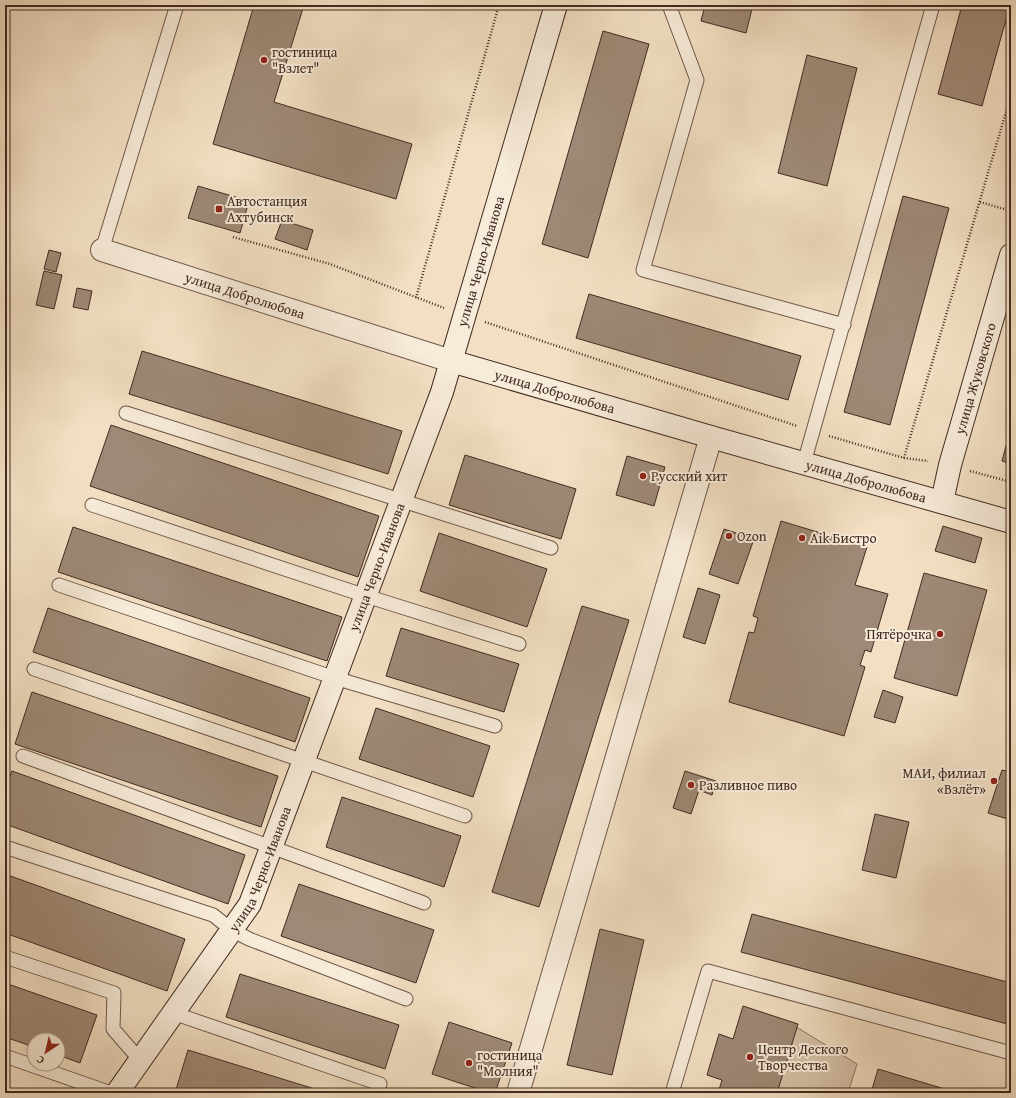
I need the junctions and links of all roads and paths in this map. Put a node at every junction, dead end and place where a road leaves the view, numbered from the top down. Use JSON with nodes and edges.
{"nodes":[{"id":1,"x":178,"y":5,"type":"edge"},
{"id":2,"x":499,"y":5,"type":"edge"},
{"id":3,"x":556,"y":5,"type":"edge"},
{"id":4,"x":669,"y":5,"type":"edge"},
{"id":5,"x":933,"y":5,"type":"edge"},
{"id":6,"x":1011,"y":95,"type":"edge"},
{"id":7,"x":980,"y":202,"type":"junction"},
{"id":8,"x":1011,"y":211,"type":"edge"},
{"id":9,"x":233,"y":237,"type":"dead end"},
{"id":10,"x":102,"y":250,"type":"joint"},
{"id":11,"x":1011,"y":255,"type":"edge"},
{"id":12,"x":416,"y":298,"type":"junction"},
{"id":13,"x":464,"y":315,"type":"junction"},
{"id":14,"x":844,"y":325,"type":"junction"},
{"id":15,"x":451,"y":361,"type":"junction"},
{"id":16,"x":126,"y":413,"type":"dead end"},
{"id":17,"x":813,"y":432,"type":"junction"},
{"id":18,"x":711,"y":437,"type":"junction"},
{"id":19,"x":904,"y":458,"type":"junction"},
{"id":20,"x":804,"y":463,"type":"junction"},
{"id":21,"x":950,"y":465,"type":"junction"},
{"id":22,"x":1011,"y":482,"type":"edge"},
{"id":23,"x":402,"y":500,"type":"junction"},
{"id":24,"x":942,"y":502,"type":"junction"},
{"id":25,"x":92,"y":504,"type":"dead end"},
{"id":26,"x":1011,"y":522,"type":"edge"},
{"id":27,"x":551,"y":548,"type":"dead end"},
{"id":28,"x":59,"y":585,"type":"dead end"},
{"id":29,"x":366,"y":596,"type":"junction"},
{"id":30,"x":519,"y":644,"type":"dead end"},
{"id":31,"x":34,"y":669,"type":"dead end"},
{"id":32,"x":335,"y":678,"type":"junction"},
{"id":33,"x":495,"y":726,"type":"dead end"},
{"id":34,"x":23,"y":756,"type":"dead end"},
{"id":35,"x":304,"y":762,"type":"junction"},
{"id":36,"x":465,"y":816,"type":"dead end"},
{"id":37,"x":272,"y":846,"type":"junction"},
{"id":38,"x":5,"y":847,"type":"edge"},
{"id":39,"x":424,"y":902,"type":"dead end"},
{"id":40,"x":232,"y":930,"type":"junction"},
{"id":41,"x":5,"y":957,"type":"edge"},
{"id":42,"x":406,"y":999,"type":"dead end"},
{"id":43,"x":173,"y":1013,"type":"junction"},
{"id":44,"x":1011,"y":1053,"type":"edge"},
{"id":45,"x":5,"y":1056,"type":"edge"},
{"id":46,"x":140,"y":1060,"type":"junction"},
{"id":47,"x":380,"y":1084,"type":"dead end"},
{"id":48,"x":112,"y":1093,"type":"edge"},
{"id":49,"x":117,"y":1093,"type":"edge"},
{"id":50,"x":518,"y":1093,"type":"edge"},
{"id":51,"x":672,"y":1093,"type":"edge"}],
"edges":[{"from":1,"to":10,"type":"lane"},
{"from":2,"to":12,"type":"path"},
{"from":3,"to":13,"type":"street","name":"улица Черно-Иванова"},
{"from":4,"to":14,"type":"lane"},
{"from":5,"to":14,"type":"lane"},
{"from":6,"to":7,"type":"path"},
{"from":7,"to":8,"type":"path"},
{"from":7,"to":19,"type":"path"},
{"from":9,"to":12,"type":"path"},
{"from":10,"to":15,"type":"street","name":"улица Добролюбова"},
{"from":11,"to":21,"type":"street","name":"улица Жуковского"},
{"from":12,"to":13,"type":"path"},
{"from":13,"to":15,"type":"street","name":"улица Черно-Иванова"},
{"from":13,"to":17,"type":"path"},
{"from":14,"to":17,"type":"lane"},
{"from":15,"to":18,"type":"street","name":"улица Добролюбова"},
{"from":15,"to":23,"type":"street","name":"улица Черно-Иванова"},
{"from":16,"to":23,"type":"lane"},
{"from":17,"to":19,"type":"path"},
{"from":17,"to":20,"type":"lane"},
{"from":18,"to":20,"type":"street","name":"улица Добролюбова"},
{"from":18,"to":50,"type":"street"},
{"from":19,"to":21,"type":"path"},
{"from":20,"to":24,"type":"street","name":"улица Добролюбова"},
{"from":21,"to":22,"type":"path"},
{"from":21,"to":24,"type":"street","name":"улица Жуковского"},
{"from":23,"to":27,"type":"lane"},
{"from":23,"to":29,"type":"street","name":"улица Черно-Иванова"},
{"from":24,"to":26,"type":"street","name":"улица Добролюбова"},
{"from":25,"to":29,"type":"lane"},
{"from":28,"to":32,"type":"lane"},
{"from":29,"to":30,"type":"lane"},
{"from":29,"to":32,"type":"street","name":"улица Черно-Иванова"},
{"from":31,"to":35,"type":"lane"},
{"from":32,"to":33,"type":"lane"},
{"from":32,"to":35,"type":"street","name":"улица Черно-Иванова"},
{"from":34,"to":37,"type":"lane"},
{"from":35,"to":36,"type":"lane"},
{"from":35,"to":37,"type":"street","name":"улица Черно-Иванова"},
{"from":37,"to":39,"type":"lane"},
{"from":37,"to":40,"type":"street","name":"улица Черно-Иванова"},
{"from":38,"to":40,"type":"lane"},
{"from":40,"to":42,"type":"lane"},
{"from":40,"to":43,"type":"street","name":"улица Черно-Иванова"},
{"from":41,"to":46,"type":"lane"},
{"from":43,"to":46,"type":"street","name":"улица Черно-Иванова"},
{"from":43,"to":47,"type":"lane"},
{"from":44,"to":51,"type":"lane"},
{"from":45,"to":48,"type":"lane"},
{"from":46,"to":49,"type":"street","name":"улица Черно-Иванова"}]}
